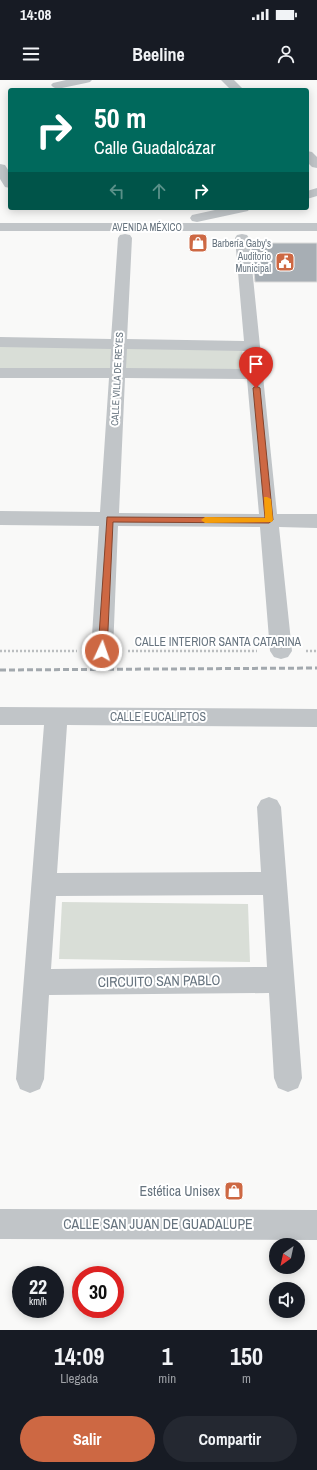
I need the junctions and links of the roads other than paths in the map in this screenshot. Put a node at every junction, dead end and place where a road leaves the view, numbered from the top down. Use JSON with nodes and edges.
{"nodes":[{"id":1,"x":87,"y":80,"type":"edge"},
{"id":2,"x":227,"y":80,"type":"edge"},
{"id":3,"x":60,"y":88,"type":"edge"},
{"id":4,"x":93,"y":88,"type":"edge"},
{"id":5,"x":236,"y":88,"type":"edge"},
{"id":6,"x":309,"y":157,"type":"edge"},
{"id":7,"x":317,"y":164,"type":"edge"},
{"id":8,"x":0,"y":168,"type":"edge"},
{"id":9,"x":8,"y":181,"type":"edge"},
{"id":10,"x":223,"y":210,"type":"edge"},
{"id":11,"x":192,"y":213,"type":"edge"},
{"id":12,"x":28,"y":214,"type":"dead end"},
{"id":13,"x":0,"y":227,"type":"edge"},
{"id":14,"x":36,"y":227,"type":"junction"},
{"id":15,"x":153,"y":227,"type":"junction"},
{"id":16,"x":317,"y":227,"type":"edge"},
{"id":17,"x":0,"y":238,"type":"edge"},
{"id":18,"x":125,"y":238,"type":"junction"},
{"id":19,"x":242,"y":238,"type":"junction"},
{"id":20,"x":317,"y":238,"type":"edge"},
{"id":21,"x":0,"y":342,"type":"edge"},
{"id":22,"x":119,"y":344,"type":"junction"},
{"id":23,"x":252,"y":346,"type":"junction"},
{"id":24,"x":0,"y":373,"type":"edge"},
{"id":25,"x":118,"y":373,"type":"junction"},
{"id":26,"x":255,"y":374,"type":"junction"},
{"id":27,"x":0,"y":518,"type":"edge"},
{"id":28,"x":110,"y":519,"type":"junction"},
{"id":29,"x":269,"y":520,"type":"junction"},
{"id":30,"x":317,"y":521,"type":"edge"},
{"id":31,"x":102,"y":651,"type":"road end"},
{"id":32,"x":281,"y":651,"type":"road end"},
{"id":33,"x":0,"y":716,"type":"edge"},
{"id":34,"x":56,"y":717,"type":"junction"},
{"id":35,"x":317,"y":718,"type":"edge"},
{"id":36,"x":269,"y":806,"type":"dead end"},
{"id":37,"x":274,"y":883,"type":"junction"},
{"id":38,"x":44,"y":885,"type":"junction"},
{"id":39,"x":281,"y":980,"type":"junction"},
{"id":40,"x":37,"y":982,"type":"junction"},
{"id":41,"x":288,"y":1078,"type":"dead end"},
{"id":42,"x":30,"y":1079,"type":"dead end"},
{"id":43,"x":0,"y":1224,"type":"edge"},
{"id":44,"x":317,"y":1225,"type":"edge"}],
"edges":[{"from":1,"to":3,"type":"street"},
{"from":1,"to":4,"type":"street"},
{"from":2,"to":5,"type":"street"},
{"from":6,"to":7,"type":"street"},
{"from":8,"to":9,"type":"street"},
{"from":10,"to":11,"type":"street"},
{"from":11,"to":15,"type":"street"},
{"from":12,"to":14,"type":"street"},
{"from":13,"to":14,"type":"street","name":"AVENIDA MÉXICO"},
{"from":14,"to":15,"type":"street","name":"AVENIDA MÉXICO"},
{"from":15,"to":16,"type":"street","name":"AVENIDA MÉXICO"},
{"from":17,"to":18,"type":"street","name":"AVENIDA MÉXICO"},
{"from":18,"to":19,"type":"street","name":"AVENIDA MÉXICO"},
{"from":18,"to":22,"type":"street","name":"CALLE VILLA DE REYES"},
{"from":19,"to":20,"type":"street","name":"AVENIDA MÉXICO"},
{"from":19,"to":23,"type":"street"},
{"from":21,"to":22,"type":"street"},
{"from":22,"to":23,"type":"street"},
{"from":22,"to":25,"type":"street","name":"CALLE VILLA DE REYES"},
{"from":23,"to":26,"type":"street"},
{"from":24,"to":25,"type":"street"},
{"from":25,"to":26,"type":"street"},
{"from":25,"to":28,"type":"street","name":"CALLE VILLA DE REYES"},
{"from":26,"to":29,"type":"street"},
{"from":27,"to":28,"type":"street"},
{"from":28,"to":29,"type":"street"},
{"from":28,"to":31,"type":"street","name":"CALLE VILLA DE REYES"},
{"from":29,"to":30,"type":"street"},
{"from":29,"to":32,"type":"street"},
{"from":33,"to":34,"type":"street","name":"CALLE EUCALIPTOS"},
{"from":34,"to":35,"type":"street","name":"CALLE EUCALIPTOS"},
{"from":34,"to":38,"type":"street"},
{"from":36,"to":37,"type":"street"},
{"from":37,"to":38,"type":"street"},
{"from":37,"to":39,"type":"street"},
{"from":38,"to":40,"type":"street"},
{"from":39,"to":40,"type":"street","name":"CIRCUITO SAN PABLO"},
{"from":39,"to":41,"type":"street"},
{"from":40,"to":42,"type":"street"},
{"from":43,"to":44,"type":"street","name":"CALLE SAN JUAN DE GUADALUPE"}]}
